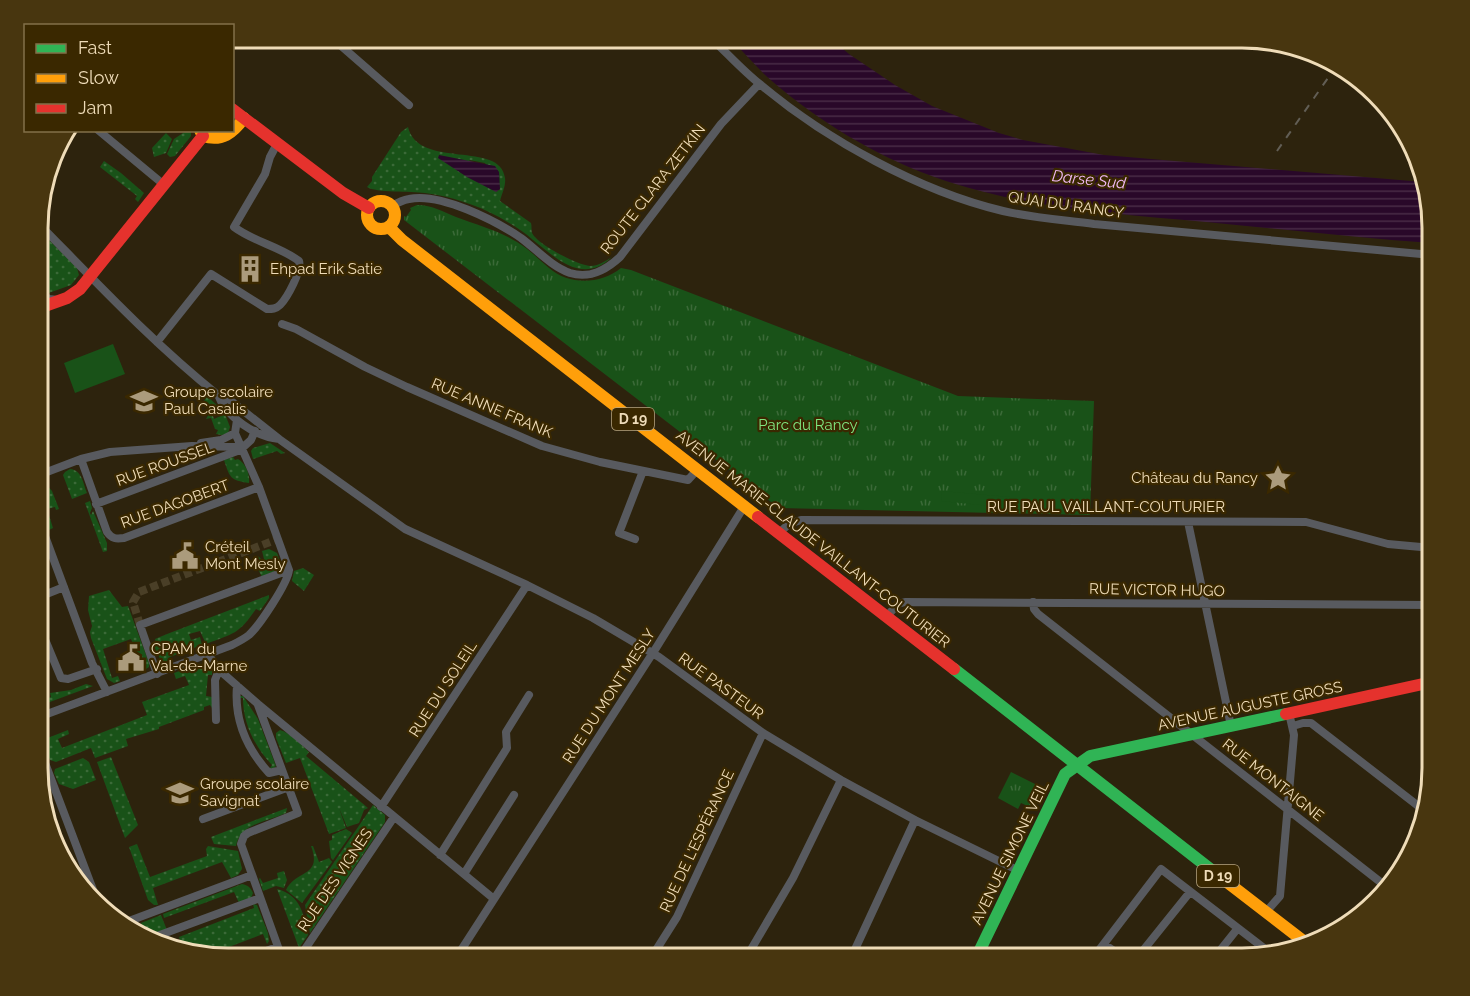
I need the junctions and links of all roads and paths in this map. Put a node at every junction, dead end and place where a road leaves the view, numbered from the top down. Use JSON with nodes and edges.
{"nodes":[{"id":1,"x":343,"y":48,"type":"edge"},
{"id":2,"x":721,"y":48,"type":"edge"},
{"id":3,"x":759,"y":84,"type":"junction"},
{"id":4,"x":409,"y":105,"type":"dead end"},
{"id":5,"x":234,"y":110,"type":"edge"},
{"id":6,"x":244,"y":118,"type":"junction"},
{"id":7,"x":234,"y":130,"type":"edge"},
{"id":8,"x":100,"y":132,"type":"edge"},
{"id":9,"x":232,"y":132,"type":"edge"},
{"id":10,"x":202,"y":133,"type":"edge"},
{"id":11,"x":278,"y":142,"type":"junction"},
{"id":12,"x":163,"y":184,"type":"junction"},
{"id":13,"x":392,"y":206,"type":"junction"},
{"id":14,"x":369,"y":208,"type":"junction"},
{"id":15,"x":389,"y":227,"type":"junction"},
{"id":16,"x":48,"y":233,"type":"edge"},
{"id":17,"x":1422,"y":254,"type":"edge"},
{"id":18,"x":90,"y":277,"type":"junction"},
{"id":19,"x":48,"y":298,"type":"edge"},
{"id":20,"x":61,"y":300,"type":"junction"},
{"id":21,"x":48,"y":305,"type":"edge"},
{"id":22,"x":282,"y":324,"type":"dead end"},
{"id":23,"x":157,"y":342,"type":"junction"},
{"id":24,"x":218,"y":394,"type":"junction"},
{"id":25,"x":251,"y":416,"type":"junction"},
{"id":26,"x":237,"y":420,"type":"junction"},
{"id":27,"x":255,"y":431,"type":"junction"},
{"id":28,"x":235,"y":433,"type":"junction"},
{"id":29,"x":279,"y":439,"type":"junction"},
{"id":30,"x":192,"y":446,"type":"junction"},
{"id":31,"x":243,"y":447,"type":"junction"},
{"id":32,"x":81,"y":459,"type":"junction"},
{"id":33,"x":698,"y":469,"type":"junction"},
{"id":34,"x":643,"y":471,"type":"junction"},
{"id":35,"x":48,"y":472,"type":"edge"},
{"id":36,"x":259,"y":487,"type":"junction"},
{"id":37,"x":96,"y":504,"type":"junction"},
{"id":38,"x":745,"y":506,"type":"junction"},
{"id":39,"x":1188,"y":522,"type":"junction"},
{"id":40,"x":780,"y":532,"type":"junction"},
{"id":41,"x":635,"y":539,"type":"dead end"},
{"id":42,"x":48,"y":544,"type":"edge"},
{"id":43,"x":1422,"y":547,"type":"edge"},
{"id":44,"x":289,"y":570,"type":"junction"},
{"id":45,"x":527,"y":585,"type":"junction"},
{"id":46,"x":64,"y":587,"type":"junction"},
{"id":47,"x":48,"y":593,"type":"edge"},
{"id":48,"x":1034,"y":602,"type":"junction"},
{"id":49,"x":1205,"y":604,"type":"junction"},
{"id":50,"x":1422,"y":605,"type":"edge"},
{"id":51,"x":887,"y":616,"type":"junction"},
{"id":52,"x":48,"y":647,"type":"edge"},
{"id":53,"x":208,"y":654,"type":"junction"},
{"id":54,"x":652,"y":654,"type":"junction"},
{"id":55,"x":96,"y":669,"type":"junction"},
{"id":56,"x":219,"y":670,"type":"junction"},
{"id":57,"x":157,"y":674,"type":"junction"},
{"id":58,"x":1422,"y":685,"type":"edge"},
{"id":59,"x":237,"y":686,"type":"junction"},
{"id":60,"x":107,"y":692,"type":"junction"},
{"id":61,"x":530,"y":695,"type":"dead end"},
{"id":62,"x":258,"y":704,"type":"junction"},
{"id":63,"x":48,"y":714,"type":"edge"},
{"id":64,"x":216,"y":720,"type":"dead end"},
{"id":65,"x":1291,"y":720,"type":"junction"},
{"id":66,"x":1231,"y":726,"type":"junction"},
{"id":67,"x":764,"y":733,"type":"junction"},
{"id":68,"x":1191,"y":734,"type":"junction"},
{"id":69,"x":1076,"y":764,"type":"junction"},
{"id":70,"x":282,"y":770,"type":"junction"},
{"id":71,"x":48,"y":772,"type":"edge"},
{"id":72,"x":841,"y":780,"type":"junction"},
{"id":73,"x":289,"y":787,"type":"junction"},
{"id":74,"x":514,"y":795,"type":"dead end"},
{"id":75,"x":1418,"y":806,"type":"edge"},
{"id":76,"x":381,"y":807,"type":"junction"},
{"id":77,"x":1288,"y":810,"type":"junction"},
{"id":78,"x":394,"y":818,"type":"junction"},
{"id":79,"x":203,"y":819,"type":"dead end"},
{"id":80,"x":915,"y":820,"type":"junction"},
{"id":81,"x":440,"y":855,"type":"junction"},
{"id":82,"x":1017,"y":870,"type":"junction"},
{"id":83,"x":464,"y":874,"type":"junction"},
{"id":84,"x":252,"y":875,"type":"junction"},
{"id":85,"x":1381,"y":882,"type":"edge"},
{"id":86,"x":91,"y":884,"type":"edge"},
{"id":87,"x":1190,"y":892,"type":"junction"},
{"id":88,"x":260,"y":898,"type":"junction"},
{"id":89,"x":494,"y":899,"type":"junction"},
{"id":90,"x":1266,"y":912,"type":"junction"},
{"id":91,"x":133,"y":920,"type":"edge"},
{"id":92,"x":1238,"y":928,"type":"junction"},
{"id":93,"x":161,"y":934,"type":"edge"},
{"id":94,"x":1299,"y":938,"type":"edge"},
{"id":95,"x":1104,"y":944,"type":"junction"},
{"id":96,"x":277,"y":947,"type":"edge"},
{"id":97,"x":1262,"y":947,"type":"edge"},
{"id":98,"x":306,"y":948,"type":"edge"},
{"id":99,"x":462,"y":948,"type":"edge"},
{"id":100,"x":657,"y":948,"type":"edge"},
{"id":101,"x":752,"y":948,"type":"edge"},
{"id":102,"x":856,"y":948,"type":"edge"},
{"id":103,"x":981,"y":948,"type":"edge"},
{"id":104,"x":1101,"y":948,"type":"edge"},
{"id":105,"x":1110,"y":948,"type":"edge"},
{"id":106,"x":1145,"y":948,"type":"edge"},
{"id":107,"x":1222,"y":948,"type":"edge"}],
"edges":[{"from":1,"to":4,"type":"street"},
{"from":2,"to":3,"type":"street","name":"QUAI DU RANCY"},
{"from":3,"to":13,"type":"street","name":"ROUTE CLARA ZETKIN"},
{"from":3,"to":17,"type":"street","name":"QUAI DU RANCY"},
{"from":5,"to":6,"type":"main road"},
{"from":6,"to":7,"type":"main road"},
{"from":6,"to":11,"type":"main road"},
{"from":8,"to":12,"type":"street"},
{"from":9,"to":10,"type":"main road"},
{"from":10,"to":12,"type":"main road"},
{"from":11,"to":14,"type":"main road"},
{"from":11,"to":23,"type":"street"},
{"from":12,"to":18,"type":"main road"},
{"from":13,"to":14,"type":"main road"},
{"from":13,"to":15,"type":"main road"},
{"from":14,"to":15,"type":"main road"},
{"from":15,"to":33,"type":"main road","name":"AVENUE MARIE-CLAUDE VAILLANT-COUTURIER","number":"D 19"},
{"from":16,"to":18,"type":"street"},
{"from":18,"to":20,"type":"main road"},
{"from":18,"to":23,"type":"street"},
{"from":19,"to":20,"type":"street"},
{"from":20,"to":21,"type":"main road"},
{"from":22,"to":34,"type":"street","name":"RUE ANNE FRANK"},
{"from":23,"to":24,"type":"street"},
{"from":24,"to":25,"type":"street"},
{"from":24,"to":26,"type":"street"},
{"from":25,"to":26,"type":"street"},
{"from":25,"to":27,"type":"street"},
{"from":25,"to":29,"type":"street"},
{"from":26,"to":27,"type":"street"},
{"from":26,"to":28,"type":"street"},
{"from":27,"to":29,"type":"street"},
{"from":27,"to":31,"type":"street"},
{"from":28,"to":30,"type":"street"},
{"from":28,"to":31,"type":"street"},
{"from":29,"to":45,"type":"street","name":"RUE PASTEUR"},
{"from":30,"to":31,"type":"street"},
{"from":30,"to":32,"type":"street"},
{"from":31,"to":36,"type":"street"},
{"from":31,"to":37,"type":"street","name":"RUE ROUSSEL"},
{"from":32,"to":35,"type":"street"},
{"from":32,"to":37,"type":"street","name":"RUE DAGOBERT"},
{"from":33,"to":34,"type":"street","name":"RUE ANNE FRANK"},
{"from":33,"to":38,"type":"main road","name":"AVENUE MARIE-CLAUDE VAILLANT-COUTURIER","number":"D 19"},
{"from":34,"to":41,"type":"street"},
{"from":36,"to":37,"type":"street","name":"RUE DAGOBERT"},
{"from":36,"to":44,"type":"street"},
{"from":38,"to":40,"type":"main road","name":"AVENUE MARIE-CLAUDE VAILLANT-COUTURIER","number":"D 19"},
{"from":38,"to":54,"type":"street","name":"RUE DU MONT MESLY"},
{"from":39,"to":40,"type":"street","name":"RUE PAUL VAILLANT-COUTURIER"},
{"from":39,"to":43,"type":"street","name":"RUE PAUL VAILLANT-COUTURIER"},
{"from":39,"to":49,"type":"street"},
{"from":40,"to":51,"type":"main road","name":"AVENUE MARIE-CLAUDE VAILLANT-COUTURIER","number":"D 19"},
{"from":42,"to":46,"type":"street"},
{"from":44,"to":53,"type":"street"},
{"from":44,"to":57,"type":"street"},
{"from":45,"to":54,"type":"street","name":"RUE PASTEUR"},
{"from":45,"to":76,"type":"street","name":"RUE DU SOLEIL"},
{"from":46,"to":47,"type":"street"},
{"from":46,"to":55,"type":"street"},
{"from":48,"to":49,"type":"street","name":"RUE VICTOR HUGO"},
{"from":48,"to":51,"type":"street","name":"RUE VICTOR HUGO"},
{"from":48,"to":68,"type":"street","name":"RUE MONTAIGNE"},
{"from":49,"to":50,"type":"street","name":"RUE VICTOR HUGO"},
{"from":49,"to":66,"type":"street"},
{"from":51,"to":69,"type":"main road","name":"AVENUE MARIE-CLAUDE VAILLANT-COUTURIER","number":"D 19"},
{"from":52,"to":55,"type":"street"},
{"from":53,"to":56,"type":"street"},
{"from":53,"to":57,"type":"street"},
{"from":54,"to":67,"type":"street","name":"RUE PASTEUR"},
{"from":54,"to":89,"type":"street","name":"RUE DU MONT MESLY"},
{"from":55,"to":60,"type":"street"},
{"from":56,"to":59,"type":"street"},
{"from":56,"to":64,"type":"street"},
{"from":57,"to":60,"type":"street"},
{"from":58,"to":65,"type":"main road","name":"AVENUE AUGUSTE GROSS"},
{"from":59,"to":62,"type":"street"},
{"from":59,"to":70,"type":"street"},
{"from":60,"to":63,"type":"street"},
{"from":61,"to":81,"type":"street"},
{"from":62,"to":70,"type":"street"},
{"from":62,"to":76,"type":"street"},
{"from":65,"to":66,"type":"main road","name":"AVENUE AUGUSTE GROSS"},
{"from":65,"to":75,"type":"street"},
{"from":65,"to":77,"type":"street"},
{"from":66,"to":68,"type":"main road","name":"AVENUE AUGUSTE GROSS"},
{"from":67,"to":72,"type":"street","name":"RUE PASTEUR"},
{"from":67,"to":100,"type":"street","name":"RUE DE L'ESPÉRANCE"},
{"from":68,"to":69,"type":"main road","name":"AVENUE AUGUSTE GROSS"},
{"from":68,"to":77,"type":"street","name":"RUE MONTAIGNE"},
{"from":69,"to":82,"type":"main road","name":"AVENUE SIMONE VEIL"},
{"from":69,"to":90,"type":"main road","number":"D 19"},
{"from":70,"to":73,"type":"street"},
{"from":71,"to":86,"type":"street"},
{"from":72,"to":80,"type":"street","name":"RUE PASTEUR"},
{"from":72,"to":101,"type":"street"},
{"from":73,"to":79,"type":"street"},
{"from":73,"to":84,"type":"street"},
{"from":74,"to":83,"type":"street"},
{"from":76,"to":78,"type":"street"},
{"from":77,"to":85,"type":"street","name":"RUE MONTAIGNE"},
{"from":77,"to":90,"type":"street"},
{"from":78,"to":81,"type":"street"},
{"from":78,"to":98,"type":"street","name":"RUE DES VIGNES"},
{"from":80,"to":82,"type":"street","name":"RUE PASTEUR"},
{"from":80,"to":102,"type":"street"},
{"from":81,"to":83,"type":"street"},
{"from":82,"to":103,"type":"main road","name":"AVENUE SIMONE VEIL"},
{"from":83,"to":89,"type":"street"},
{"from":84,"to":88,"type":"street"},
{"from":84,"to":91,"type":"street"},
{"from":87,"to":92,"type":"street"},
{"from":87,"to":95,"type":"street"},
{"from":87,"to":106,"type":"street"},
{"from":88,"to":93,"type":"street"},
{"from":88,"to":96,"type":"street"},
{"from":89,"to":99,"type":"street","name":"RUE DU MONT MESLY"},
{"from":90,"to":94,"type":"main road","number":"D 19"},
{"from":92,"to":97,"type":"street"},
{"from":92,"to":107,"type":"street"},
{"from":95,"to":104,"type":"street"},
{"from":95,"to":105,"type":"street"}]}
